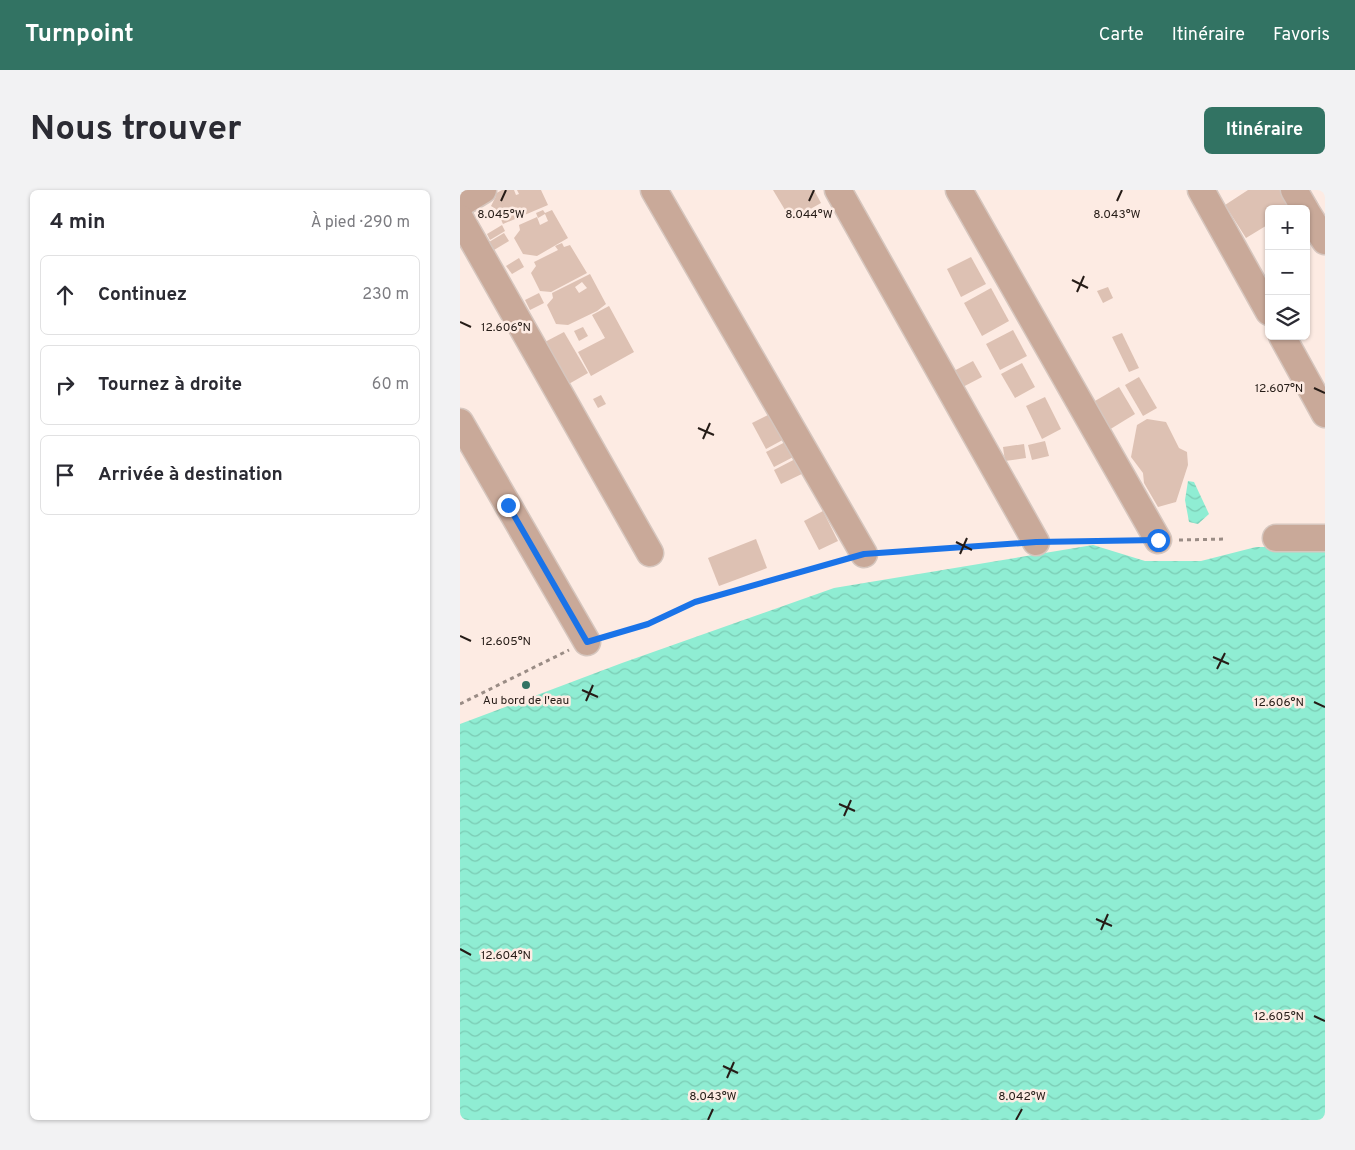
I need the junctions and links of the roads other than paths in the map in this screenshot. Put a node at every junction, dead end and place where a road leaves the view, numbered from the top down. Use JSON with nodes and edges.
{"nodes":[{"id":1,"x":483,"y":190,"type":"edge"},
{"id":2,"x":654,"y":190,"type":"edge"},
{"id":3,"x":838,"y":190,"type":"edge"},
{"id":4,"x":958,"y":190,"type":"edge"},
{"id":5,"x":1201,"y":190,"type":"edge"},
{"id":6,"x":1294,"y":190,"type":"edge"},
{"id":7,"x":460,"y":204,"type":"edge"},
{"id":8,"x":1303,"y":205,"type":"edge"},
{"id":9,"x":1310,"y":217,"type":"edge"},
{"id":10,"x":460,"y":218,"type":"edge"},
{"id":11,"x":1325,"y":241,"type":"edge"},
{"id":12,"x":1265,"y":305,"type":"edge"},
{"id":13,"x":1284,"y":340,"type":"edge"},
{"id":14,"x":1325,"y":414,"type":"edge"},
{"id":15,"x":460,"y":422,"type":"edge"},
{"id":16,"x":1276,"y":538,"type":"dead end"},
{"id":17,"x":1325,"y":538,"type":"edge"},
{"id":18,"x":1158,"y":540,"type":"road end"},
{"id":19,"x":1036,"y":542,"type":"road end"},
{"id":20,"x":650,"y":553,"type":"dead end"},
{"id":21,"x":864,"y":554,"type":"road end"},
{"id":22,"x":587,"y":642,"type":"road end"}],
"edges":[{"from":1,"to":7,"type":"street"},
{"from":2,"to":21,"type":"street"},
{"from":3,"to":19,"type":"street"},
{"from":4,"to":18,"type":"street"},
{"from":5,"to":12,"type":"street"},
{"from":6,"to":8,"type":"street"},
{"from":9,"to":11,"type":"street"},
{"from":10,"to":20,"type":"street"},
{"from":13,"to":14,"type":"street"},
{"from":15,"to":22,"type":"street"},
{"from":16,"to":17,"type":"street"}]}
